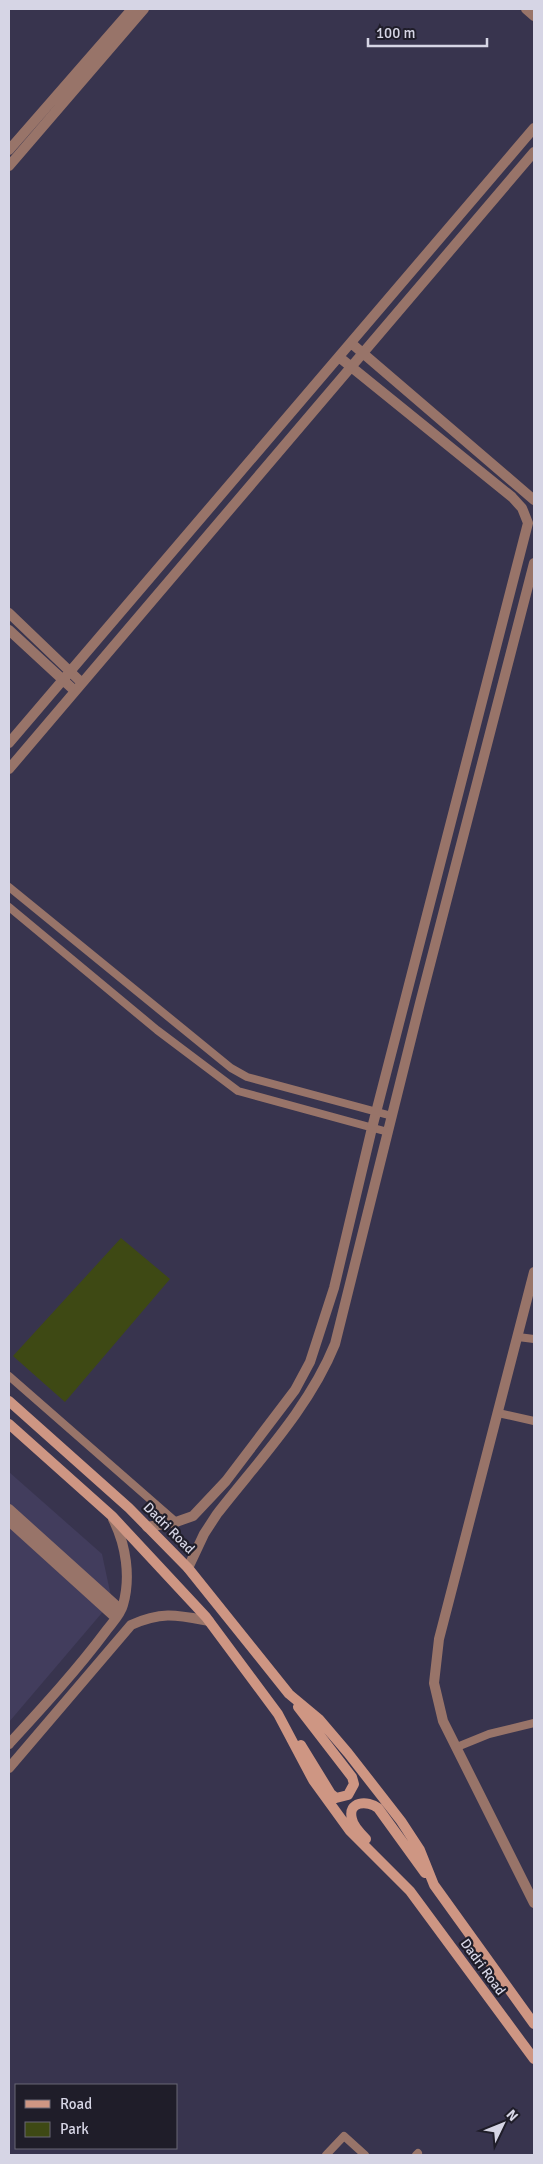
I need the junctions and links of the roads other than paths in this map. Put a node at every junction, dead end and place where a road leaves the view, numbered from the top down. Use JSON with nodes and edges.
{"nodes":[{"id":1,"x":132,"y":9,"type":"edge"},
{"id":2,"x":144,"y":9,"type":"edge"},
{"id":3,"x":526,"y":9,"type":"edge"},
{"id":4,"x":534,"y":16,"type":"edge"},
{"id":5,"x":534,"y":128,"type":"edge"},
{"id":6,"x":9,"y":150,"type":"edge"},
{"id":7,"x":534,"y":152,"type":"edge"},
{"id":8,"x":9,"y":166,"type":"edge"},
{"id":9,"x":352,"y":343,"type":"junction"},
{"id":10,"x":363,"y":354,"type":"junction"},
{"id":11,"x":339,"y":357,"type":"junction"},
{"id":12,"x":351,"y":367,"type":"junction"},
{"id":13,"x":534,"y":500,"type":"edge"},
{"id":14,"x":530,"y":512,"type":"edge"},
{"id":15,"x":534,"y":563,"type":"edge"},
{"id":16,"x":9,"y":613,"type":"edge"},
{"id":17,"x":9,"y":630,"type":"edge"},
{"id":18,"x":70,"y":672,"type":"junction"},
{"id":19,"x":62,"y":680,"type":"junction"},
{"id":20,"x":78,"y":687,"type":"junction"},
{"id":21,"x":9,"y":743,"type":"edge"},
{"id":22,"x":9,"y":769,"type":"edge"},
{"id":23,"x":9,"y":887,"type":"edge"},
{"id":24,"x":9,"y":907,"type":"edge"},
{"id":25,"x":377,"y":1112,"type":"junction"},
{"id":26,"x":392,"y":1116,"type":"junction"},
{"id":27,"x":372,"y":1128,"type":"junction"},
{"id":28,"x":388,"y":1132,"type":"junction"},
{"id":29,"x":534,"y":1272,"type":"edge"},
{"id":30,"x":518,"y":1337,"type":"junction"},
{"id":31,"x":534,"y":1340,"type":"edge"},
{"id":32,"x":9,"y":1376,"type":"edge"},
{"id":33,"x":9,"y":1401,"type":"edge"},
{"id":34,"x":498,"y":1413,"type":"junction"},
{"id":35,"x":534,"y":1420,"type":"edge"},
{"id":36,"x":9,"y":1424,"type":"edge"},
{"id":37,"x":9,"y":1509,"type":"edge"},
{"id":38,"x":112,"y":1516,"type":"junction"},
{"id":39,"x":9,"y":1521,"type":"edge"},
{"id":40,"x":176,"y":1522,"type":"junction"},
{"id":41,"x":148,"y":1527,"type":"junction"},
{"id":42,"x":188,"y":1568,"type":"junction"},
{"id":43,"x":119,"y":1614,"type":"junction"},
{"id":44,"x":209,"y":1621,"type":"junction"},
{"id":45,"x":86,"y":1656,"type":"junction"},
{"id":46,"x":96,"y":1665,"type":"junction"},
{"id":47,"x":289,"y":1694,"type":"junction"},
{"id":48,"x":278,"y":1714,"type":"junction"},
{"id":49,"x":534,"y":1723,"type":"edge"},
{"id":50,"x":9,"y":1744,"type":"edge"},
{"id":51,"x":457,"y":1747,"type":"junction"},
{"id":52,"x":9,"y":1768,"type":"edge"},
{"id":53,"x":434,"y":1885,"type":"junction"},
{"id":54,"x":410,"y":1891,"type":"junction"},
{"id":55,"x":534,"y":1903,"type":"edge"},
{"id":56,"x":534,"y":2024,"type":"edge"},
{"id":57,"x":534,"y":2059,"type":"edge"},
{"id":58,"x":326,"y":2155,"type":"edge"},
{"id":59,"x":365,"y":2155,"type":"edge"}],
"edges":[{"from":1,"to":6,"type":"street"},
{"from":2,"to":8,"type":"street"},
{"from":3,"to":4,"type":"street"},
{"from":5,"to":9,"type":"street"},
{"from":7,"to":10,"type":"street"},
{"from":9,"to":10,"type":"street"},
{"from":9,"to":11,"type":"street"},
{"from":10,"to":12,"type":"street"},
{"from":10,"to":13,"type":"street"},
{"from":11,"to":12,"type":"street"},
{"from":11,"to":18,"type":"street"},
{"from":12,"to":14,"type":"street"},
{"from":12,"to":20,"type":"street"},
{"from":14,"to":25,"type":"street"},
{"from":15,"to":26,"type":"street"},
{"from":16,"to":18,"type":"street"},
{"from":17,"to":19,"type":"street"},
{"from":18,"to":19,"type":"street"},
{"from":18,"to":20,"type":"street"},
{"from":19,"to":20,"type":"street"},
{"from":19,"to":21,"type":"street"},
{"from":20,"to":22,"type":"street"},
{"from":23,"to":25,"type":"street"},
{"from":24,"to":27,"type":"street"},
{"from":25,"to":26,"type":"street"},
{"from":25,"to":27,"type":"street"},
{"from":26,"to":28,"type":"street"},
{"from":27,"to":28,"type":"street"},
{"from":27,"to":40,"type":"street"},
{"from":28,"to":42,"type":"street"},
{"from":29,"to":30,"type":"street"},
{"from":30,"to":31,"type":"street"},
{"from":30,"to":34,"type":"street"},
{"from":32,"to":40,"type":"street"},
{"from":33,"to":41,"type":"main road","name":"Dadri Road"},
{"from":34,"to":35,"type":"street"},
{"from":34,"to":51,"type":"street"},
{"from":36,"to":38,"type":"main road","name":"Dadri Road"},
{"from":37,"to":43,"type":"street"},
{"from":38,"to":43,"type":"street"},
{"from":38,"to":44,"type":"main road","name":"Dadri Road"},
{"from":39,"to":43,"type":"street"},
{"from":40,"to":41,"type":"street"},
{"from":41,"to":42,"type":"main road","name":"Dadri Road"},
{"from":42,"to":47,"type":"main road","name":"Dadri Road"},
{"from":43,"to":45,"type":"street"},
{"from":44,"to":46,"type":"street"},
{"from":44,"to":48,"type":"main road","name":"Dadri Road"},
{"from":45,"to":46,"type":"street"},
{"from":45,"to":50,"type":"street"},
{"from":46,"to":52,"type":"street"},
{"from":47,"to":48,"type":"main road","name":"Dadri Road"},
{"from":47,"to":53,"type":"main road","name":"Dadri Road"},
{"from":48,"to":54,"type":"main road","name":"Dadri Road"},
{"from":49,"to":51,"type":"street"},
{"from":51,"to":55,"type":"street"},
{"from":53,"to":54,"type":"main road","name":"Dadri Road"},
{"from":53,"to":56,"type":"main road","name":"Dadri Road"},
{"from":54,"to":57,"type":"main road","name":"Dadri Road"},
{"from":58,"to":59,"type":"street"}]}
